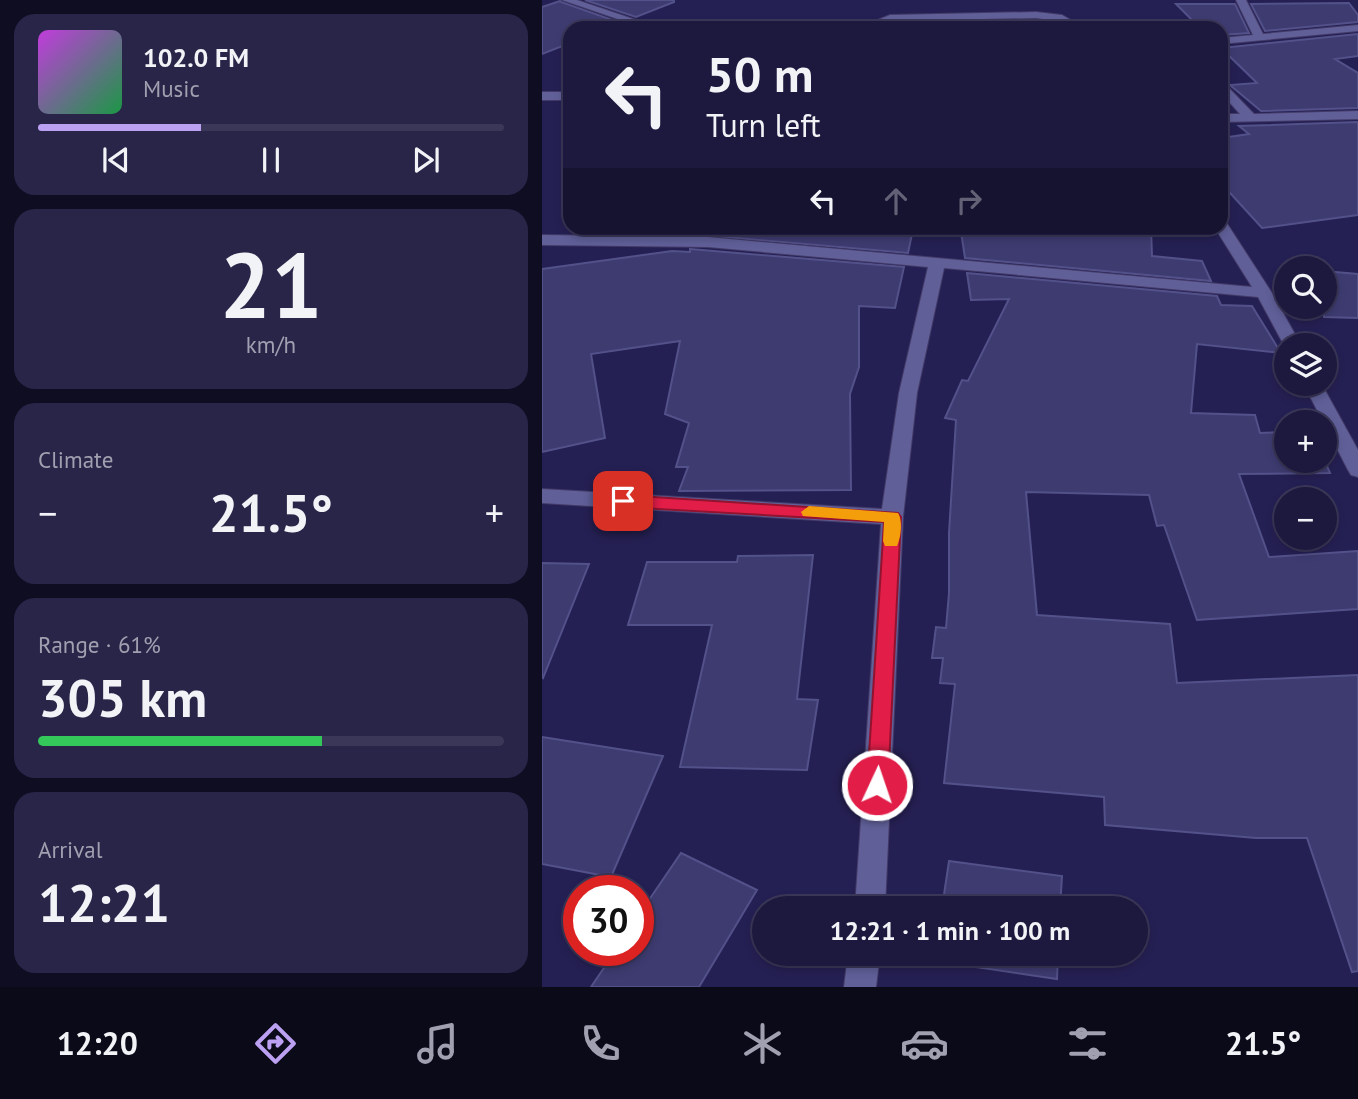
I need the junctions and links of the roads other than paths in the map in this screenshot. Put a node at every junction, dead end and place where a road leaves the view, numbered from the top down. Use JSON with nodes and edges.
{"nodes":[{"id":1,"x":567,"y":0,"type":"edge"},
{"id":2,"x":1241,"y":0,"type":"edge"},
{"id":3,"x":633,"y":21,"type":"edge"},
{"id":4,"x":876,"y":21,"type":"edge"},
{"id":5,"x":1066,"y":21,"type":"edge"},
{"id":6,"x":1358,"y":28,"type":"edge"},
{"id":7,"x":1259,"y":37,"type":"junction"},
{"id":8,"x":1228,"y":40,"type":"edge"},
{"id":9,"x":1228,"y":93,"type":"edge"},
{"id":10,"x":542,"y":96,"type":"edge"},
{"id":11,"x":563,"y":96,"type":"edge"},
{"id":12,"x":1358,"y":115,"type":"edge"},
{"id":13,"x":1250,"y":117,"type":"junction"},
{"id":14,"x":1228,"y":118,"type":"edge"},
{"id":15,"x":1227,"y":235,"type":"edge"},
{"id":16,"x":542,"y":240,"type":"edge"},
{"id":17,"x":936,"y":264,"type":"junction"},
{"id":18,"x":1264,"y":293,"type":"junction"},
{"id":19,"x":1286,"y":333,"type":"edge"},
{"id":20,"x":1319,"y":396,"type":"edge"},
{"id":21,"x":1358,"y":470,"type":"edge"},
{"id":22,"x":542,"y":496,"type":"edge"},
{"id":23,"x":892,"y":517,"type":"junction"},
{"id":24,"x":871,"y":896,"type":"edge"},
{"id":25,"x":863,"y":966,"type":"edge"},
{"id":26,"x":860,"y":987,"type":"edge"}],
"edges":[{"from":1,"to":3,"type":"street"},
{"from":2,"to":7,"type":"street"},
{"from":4,"to":5,"type":"street"},
{"from":6,"to":7,"type":"street"},
{"from":7,"to":8,"type":"street"},
{"from":9,"to":13,"type":"street"},
{"from":10,"to":11,"type":"street"},
{"from":12,"to":13,"type":"street"},
{"from":13,"to":14,"type":"street"},
{"from":15,"to":18,"type":"street"},
{"from":16,"to":17,"type":"street"},
{"from":17,"to":18,"type":"street"},
{"from":17,"to":23,"type":"street"},
{"from":18,"to":19,"type":"street"},
{"from":20,"to":21,"type":"street"},
{"from":22,"to":23,"type":"street"},
{"from":23,"to":24,"type":"street"},
{"from":25,"to":26,"type":"street"}]}
